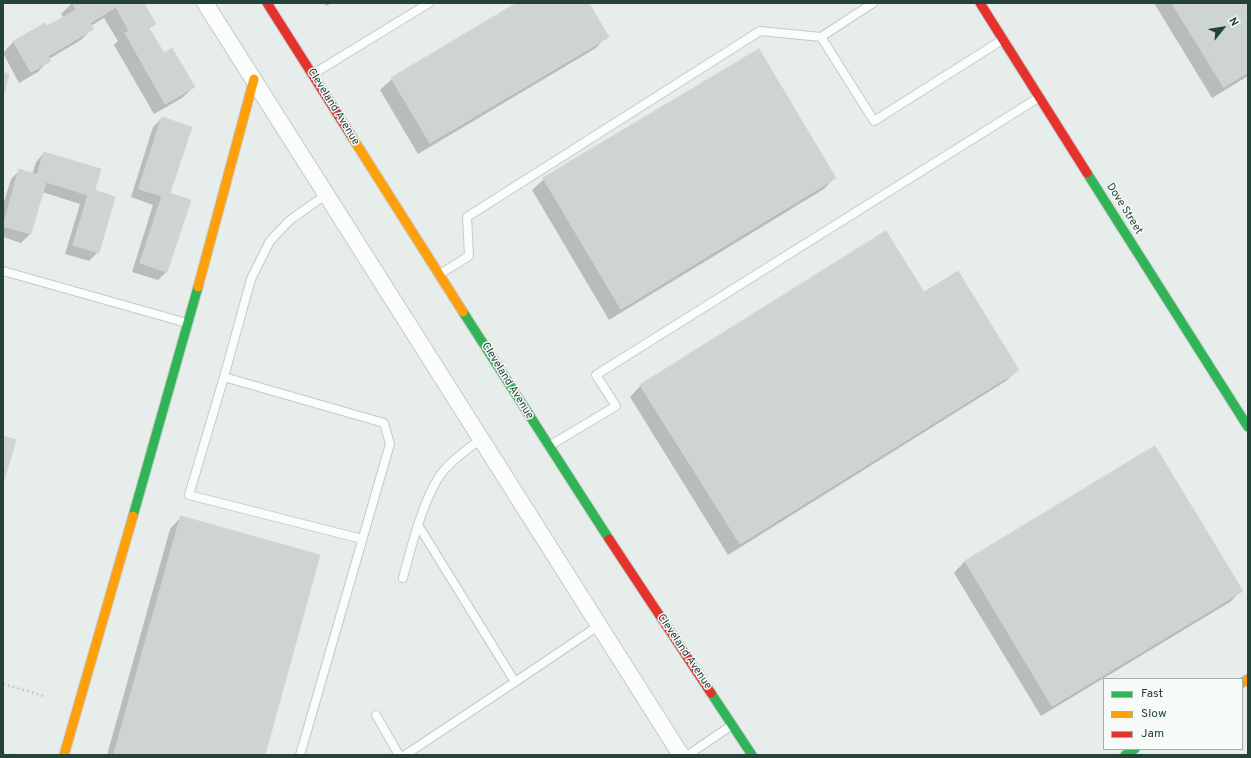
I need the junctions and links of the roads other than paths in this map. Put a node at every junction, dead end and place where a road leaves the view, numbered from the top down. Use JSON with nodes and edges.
{"nodes":[{"id":1,"x":205,"y":3,"type":"edge"},
{"id":2,"x":267,"y":3,"type":"edge"},
{"id":3,"x":429,"y":3,"type":"edge"},
{"id":4,"x":874,"y":3,"type":"edge"},
{"id":5,"x":980,"y":3,"type":"edge"},
{"id":6,"x":821,"y":37,"type":"junction"},
{"id":7,"x":1003,"y":39,"type":"junction"},
{"id":8,"x":312,"y":75,"type":"junction"},
{"id":9,"x":254,"y":79,"type":"junction"},
{"id":10,"x":1039,"y":97,"type":"junction"},
{"id":11,"x":327,"y":194,"type":"junction"},
{"id":12,"x":3,"y":271,"type":"edge"},
{"id":13,"x":440,"y":275,"type":"junction"},
{"id":14,"x":188,"y":323,"type":"junction"},
{"id":15,"x":224,"y":377,"type":"junction"},
{"id":16,"x":1248,"y":427,"type":"edge"},
{"id":17,"x":481,"y":439,"type":"junction"},
{"id":18,"x":548,"y":446,"type":"junction"},
{"id":19,"x":418,"y":525,"type":"junction"},
{"id":20,"x":362,"y":539,"type":"junction"},
{"id":21,"x":403,"y":578,"type":"dead end"},
{"id":22,"x":598,"y":626,"type":"junction"},
{"id":23,"x":515,"y":682,"type":"junction"},
{"id":24,"x":376,"y":715,"type":"dead end"},
{"id":25,"x":733,"y":725,"type":"junction"},
{"id":26,"x":64,"y":755,"type":"edge"},
{"id":27,"x":300,"y":755,"type":"edge"},
{"id":28,"x":399,"y":755,"type":"edge"},
{"id":29,"x":405,"y":755,"type":"edge"},
{"id":30,"x":681,"y":755,"type":"edge"},
{"id":31,"x":688,"y":755,"type":"edge"},
{"id":32,"x":752,"y":755,"type":"edge"}],
"edges":[{"from":1,"to":9,"type":"street"},
{"from":2,"to":8,"type":"street","name":"Cleveland Avenue"},
{"from":3,"to":8,"type":"lane"},
{"from":4,"to":6,"type":"lane"},
{"from":5,"to":7,"type":"street","name":"Dove Street"},
{"from":6,"to":7,"type":"lane"},
{"from":6,"to":13,"type":"lane"},
{"from":7,"to":10,"type":"street","name":"Dove Street"},
{"from":8,"to":13,"type":"street","name":"Cleveland Avenue"},
{"from":9,"to":11,"type":"street"},
{"from":9,"to":14,"type":"street"},
{"from":10,"to":16,"type":"street","name":"Dove Street"},
{"from":10,"to":18,"type":"lane"},
{"from":11,"to":15,"type":"lane"},
{"from":11,"to":17,"type":"street"},
{"from":12,"to":14,"type":"lane"},
{"from":13,"to":18,"type":"street","name":"Cleveland Avenue"},
{"from":14,"to":26,"type":"street"},
{"from":15,"to":20,"type":"lane"},
{"from":15,"to":20,"type":"lane"},
{"from":17,"to":19,"type":"lane"},
{"from":17,"to":22,"type":"street"},
{"from":18,"to":25,"type":"street","name":"Cleveland Avenue"},
{"from":19,"to":21,"type":"lane"},
{"from":19,"to":23,"type":"lane"},
{"from":20,"to":27,"type":"lane"},
{"from":22,"to":23,"type":"lane"},
{"from":22,"to":30,"type":"street"},
{"from":23,"to":29,"type":"lane"},
{"from":24,"to":28,"type":"lane"},
{"from":25,"to":31,"type":"lane"},
{"from":25,"to":32,"type":"street","name":"Cleveland Avenue"}]}
